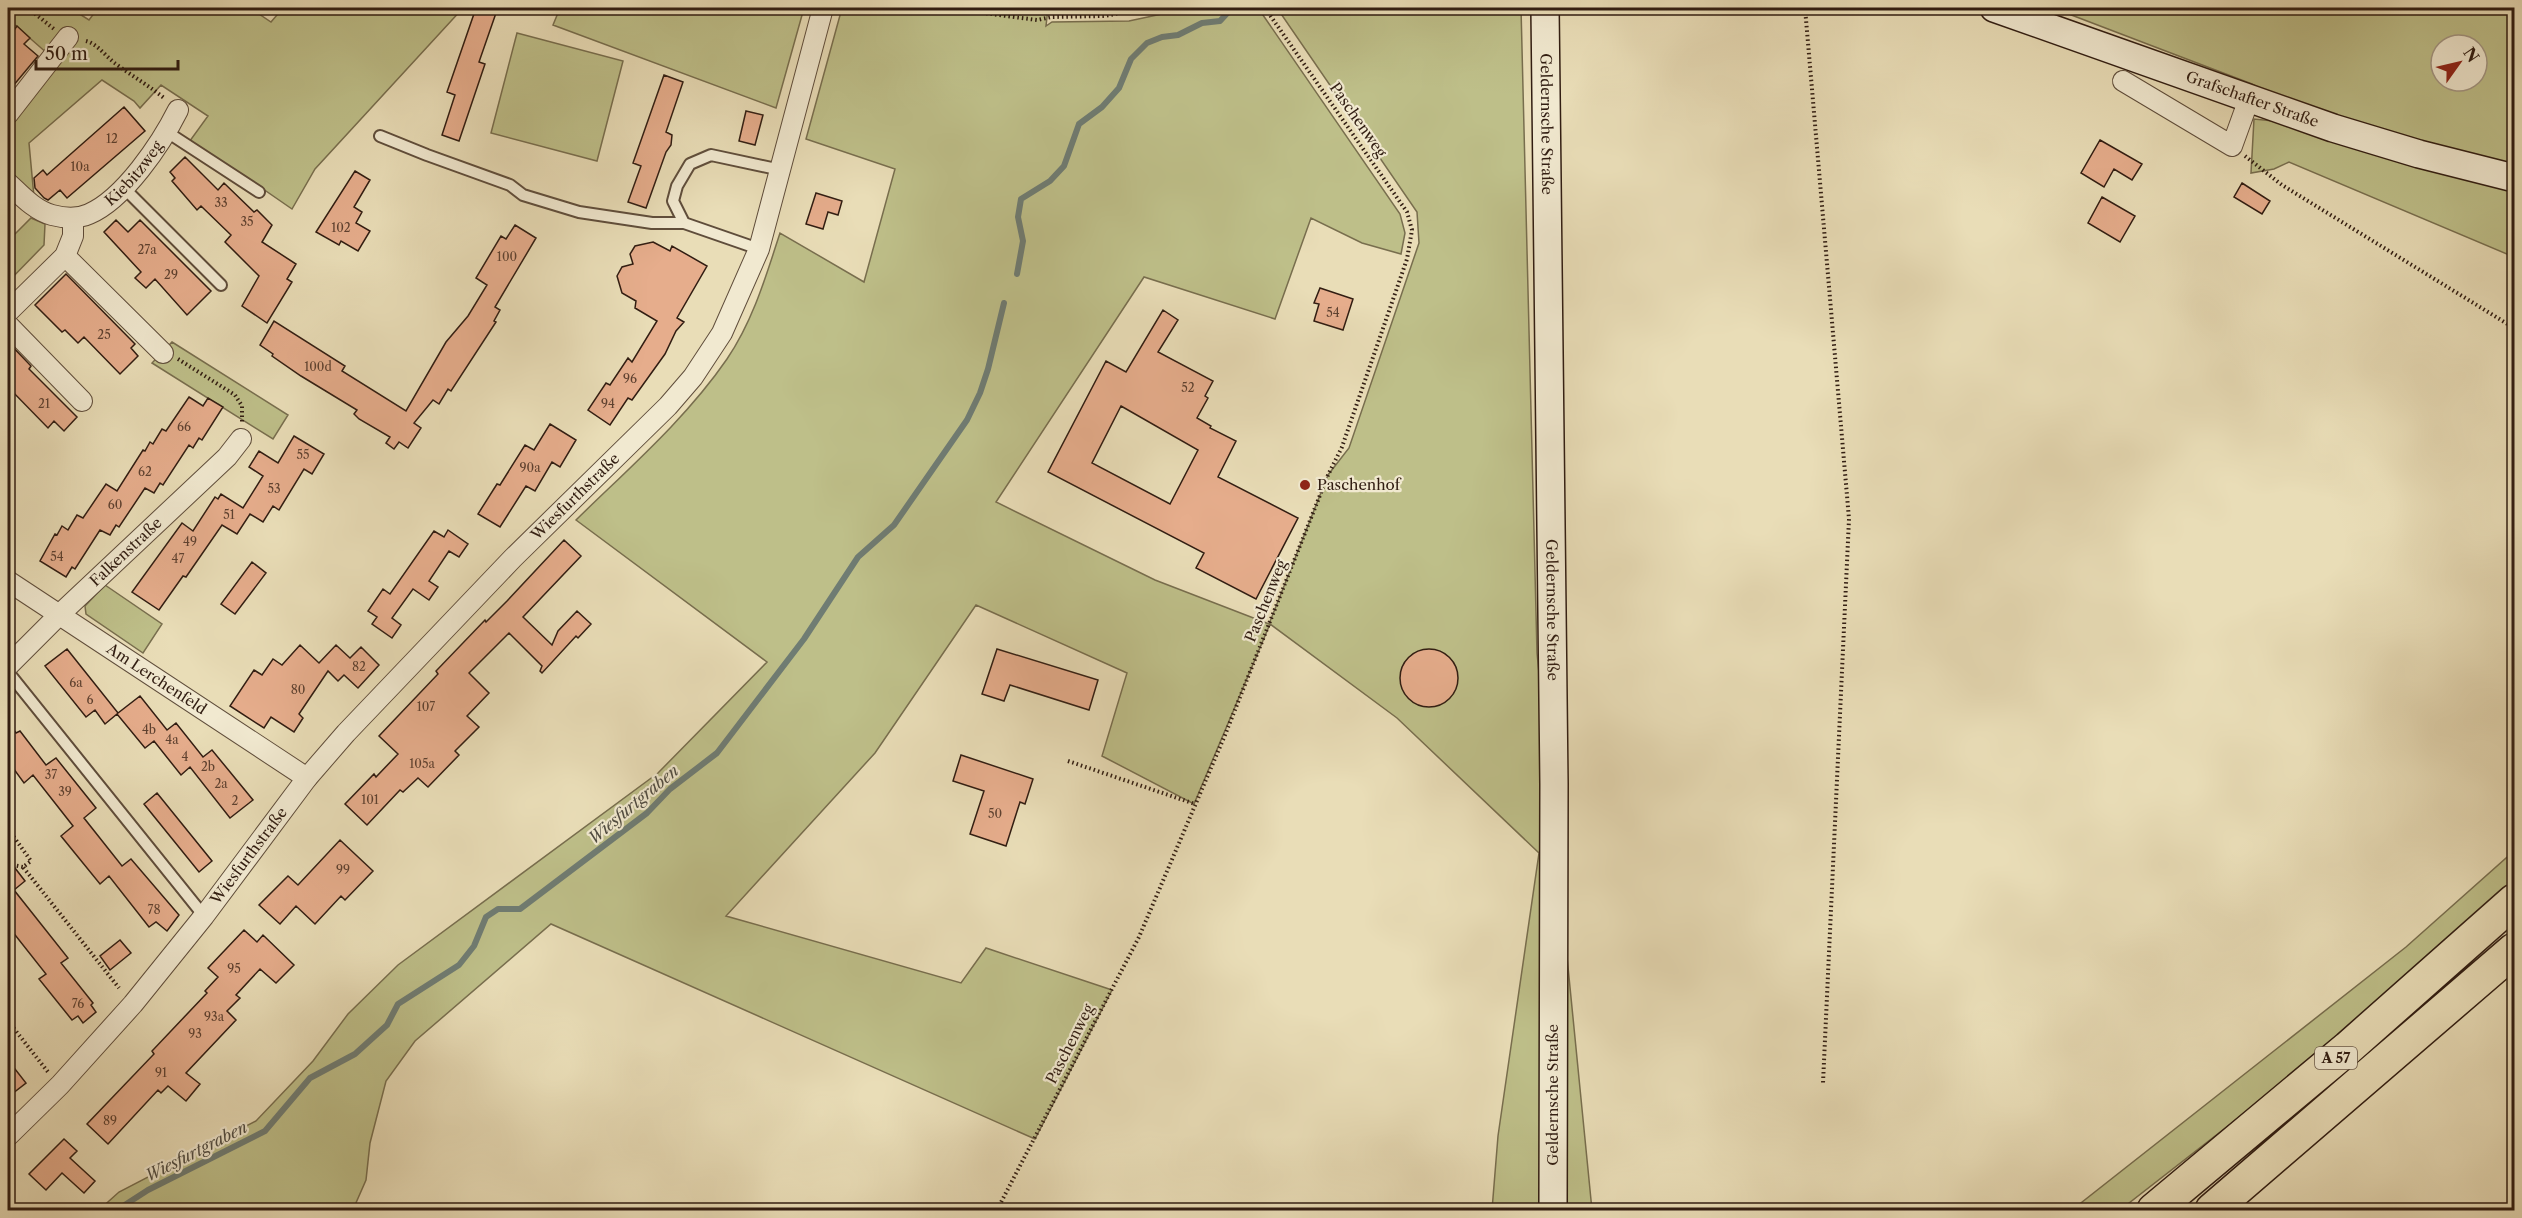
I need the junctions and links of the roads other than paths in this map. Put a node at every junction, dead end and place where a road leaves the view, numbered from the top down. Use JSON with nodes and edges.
{"nodes":[{"id":1,"x":823,"y":8,"type":"edge"},
{"id":2,"x":1561,"y":8,"type":"edge"},
{"id":3,"x":1994,"y":8,"type":"edge"},
{"id":4,"x":2027,"y":13,"type":"edge"},
{"id":5,"x":1545,"y":19,"type":"edge"},
{"id":6,"x":68,"y":37,"type":"road end"},
{"id":7,"x":2123,"y":81,"type":"dead end"},
{"id":8,"x":2249,"y":99,"type":"junction"},
{"id":9,"x":178,"y":110,"type":"road end"},
{"id":10,"x":8,"y":114,"type":"edge"},
{"id":11,"x":167,"y":132,"type":"junction"},
{"id":12,"x":380,"y":136,"type":"dead end"},
{"id":13,"x":781,"y":170,"type":"junction"},
{"id":14,"x":2514,"y":178,"type":"edge"},
{"id":15,"x":8,"y":183,"type":"edge"},
{"id":16,"x":123,"y":187,"type":"junction"},
{"id":17,"x":259,"y":192,"type":"dead end"},
{"id":18,"x":73,"y":218,"type":"junction"},
{"id":19,"x":684,"y":223,"type":"junction"},
{"id":20,"x":759,"y":249,"type":"junction"},
{"id":21,"x":66,"y":256,"type":"junction"},
{"id":22,"x":221,"y":285,"type":"dead end"},
{"id":23,"x":8,"y":312,"type":"edge"},
{"id":24,"x":8,"y":325,"type":"edge"},
{"id":25,"x":163,"y":353,"type":"road end"},
{"id":26,"x":82,"y":401,"type":"dead end"},
{"id":27,"x":241,"y":439,"type":"road end"},
{"id":28,"x":8,"y":581,"type":"edge"},
{"id":29,"x":59,"y":615,"type":"junction"},
{"id":30,"x":8,"y":666,"type":"edge"},
{"id":31,"x":8,"y":672,"type":"edge"},
{"id":32,"x":308,"y":777,"type":"junction"},
{"id":33,"x":2514,"y":901,"type":"edge"},
{"id":34,"x":204,"y":916,"type":"junction"},
{"id":35,"x":2514,"y":950,"type":"edge"},
{"id":36,"x":8,"y":1136,"type":"edge"},
{"id":37,"x":1553,"y":1210,"type":"edge"},
{"id":38,"x":2154,"y":1210,"type":"edge"},
{"id":39,"x":2212,"y":1210,"type":"edge"}],
"edges":[{"from":1,"to":13,"type":"street","name":"Wiesfurthstraße"},
{"from":2,"to":5,"type":"main road"},
{"from":3,"to":4,"type":"main road","name":"Grafschafter Straße"},
{"from":4,"to":8,"type":"main road","name":"Grafschafter Straße"},
{"from":5,"to":37,"type":"main road","name":"Geldernsche Straße"},
{"from":6,"to":10,"type":"street"},
{"from":7,"to":8,"type":"street"},
{"from":8,"to":14,"type":"main road","name":"Grafschafter Straße"},
{"from":9,"to":11,"type":"street","name":"Kiebitzweg"},
{"from":11,"to":16,"type":"street","name":"Kiebitzweg"},
{"from":11,"to":17,"type":"lane"},
{"from":12,"to":19,"type":"lane"},
{"from":13,"to":19,"type":"lane"},
{"from":13,"to":20,"type":"street","name":"Wiesfurthstraße"},
{"from":15,"to":18,"type":"street"},
{"from":16,"to":18,"type":"street","name":"Kiebitzweg"},
{"from":16,"to":22,"type":"lane"},
{"from":18,"to":21,"type":"street"},
{"from":19,"to":20,"type":"lane"},
{"from":20,"to":32,"type":"street","name":"Wiesfurthstraße"},
{"from":21,"to":23,"type":"street"},
{"from":21,"to":25,"type":"street"},
{"from":24,"to":26,"type":"street"},
{"from":27,"to":29,"type":"street","name":"Falkenstraße"},
{"from":28,"to":29,"type":"street","name":"Am Lerchenfeld"},
{"from":29,"to":30,"type":"street","name":"Falkenstraße"},
{"from":29,"to":32,"type":"street","name":"Am Lerchenfeld"},
{"from":31,"to":34,"type":"lane","name":"Wiesfurthstraße"},
{"from":32,"to":34,"type":"street","name":"Wiesfurthstraße"},
{"from":33,"to":38,"type":"highway","number":"A 57"},
{"from":34,"to":36,"type":"street","name":"Wiesfurthstraße"},
{"from":35,"to":39,"type":"highway","number":"A 57"}]}
